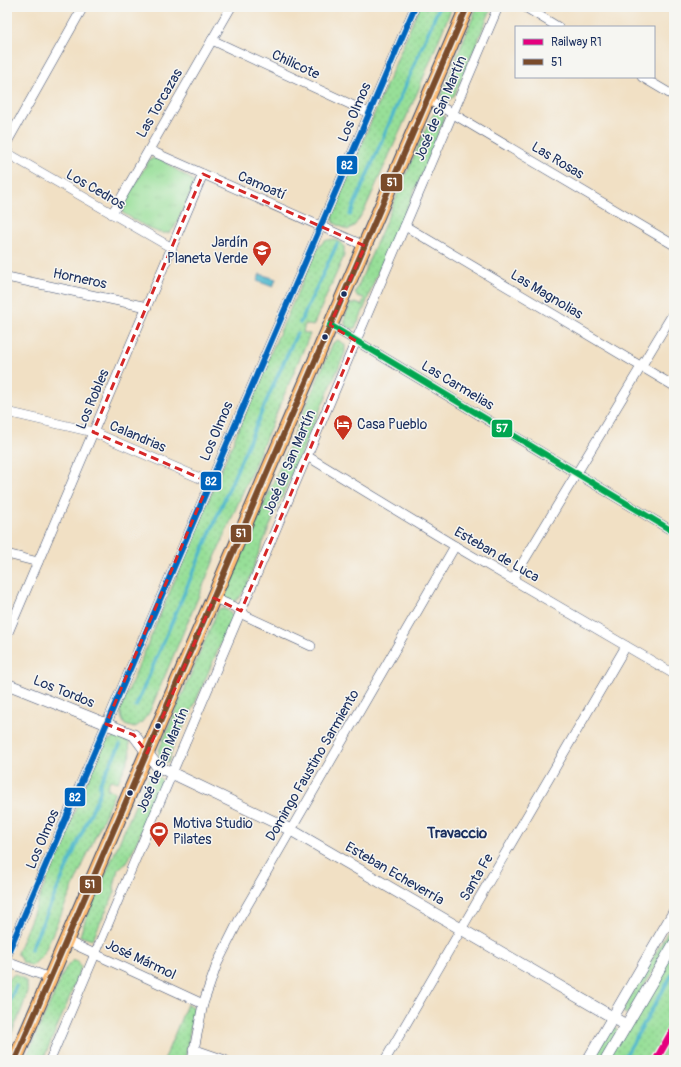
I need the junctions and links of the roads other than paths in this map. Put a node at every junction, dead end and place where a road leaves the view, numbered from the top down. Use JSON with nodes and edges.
{"nodes":[{"id":1,"x":83,"y":7,"type":"edge"},
{"id":2,"x":231,"y":7,"type":"edge"},
{"id":3,"x":415,"y":7,"type":"edge"},
{"id":4,"x":467,"y":7,"type":"edge"},
{"id":5,"x":498,"y":7,"type":"edge"},
{"id":6,"x":525,"y":7,"type":"edge"},
{"id":7,"x":556,"y":26,"type":"edge"},
{"id":8,"x":212,"y":40,"type":"junction"},
{"id":9,"x":644,"y":78,"type":"edge"},
{"id":10,"x":674,"y":96,"type":"edge"},
{"id":11,"x":428,"y":99,"type":"junction"},
{"id":12,"x":369,"y":112,"type":"junction"},
{"id":13,"x":452,"y":114,"type":"junction"},
{"id":14,"x":7,"y":142,"type":"edge"},
{"id":15,"x":149,"y":150,"type":"junction"},
{"id":16,"x":7,"y":153,"type":"edge"},
{"id":17,"x":203,"y":174,"type":"junction"},
{"id":18,"x":112,"y":214,"type":"junction"},
{"id":19,"x":320,"y":226,"type":"junction"},
{"id":20,"x":405,"y":226,"type":"junction"},
{"id":21,"x":674,"y":245,"type":"edge"},
{"id":22,"x":364,"y":246,"type":"junction"},
{"id":23,"x":172,"y":248,"type":"junction"},
{"id":24,"x":7,"y":277,"type":"edge"},
{"id":25,"x":147,"y":307,"type":"junction"},
{"id":26,"x":674,"y":312,"type":"edge"},
{"id":27,"x":330,"y":325,"type":"junction"},
{"id":28,"x":356,"y":341,"type":"junction"},
{"id":29,"x":641,"y":367,"type":"junction"},
{"id":30,"x":674,"y":386,"type":"edge"},
{"id":31,"x":7,"y":412,"type":"edge"},
{"id":32,"x":93,"y":432,"type":"junction"},
{"id":33,"x":307,"y":456,"type":"junction"},
{"id":34,"x":577,"y":473,"type":"junction"},
{"id":35,"x":209,"y":482,"type":"junction"},
{"id":36,"x":674,"y":532,"type":"edge"},
{"id":37,"x":454,"y":546,"type":"junction"},
{"id":38,"x":7,"y":554,"type":"edge"},
{"id":39,"x":38,"y":562,"type":"junction"},
{"id":40,"x":513,"y":579,"type":"junction"},
{"id":41,"x":214,"y":598,"type":"junction"},
{"id":42,"x":241,"y":611,"type":"junction"},
{"id":43,"x":7,"y":635,"type":"edge"},
{"id":44,"x":311,"y":646,"type":"dead end"},
{"id":45,"x":626,"y":646,"type":"junction"},
{"id":46,"x":674,"y":674,"type":"edge"},
{"id":47,"x":7,"y":684,"type":"edge"},
{"id":48,"x":106,"y":724,"type":"junction"},
{"id":49,"x":147,"y":753,"type":"junction"},
{"id":50,"x":172,"y":774,"type":"junction"},
{"id":51,"x":291,"y":830,"type":"junction"},
{"id":52,"x":674,"y":912,"type":"edge"},
{"id":53,"x":462,"y":929,"type":"junction"},
{"id":54,"x":67,"y":940,"type":"junction"},
{"id":55,"x":674,"y":944,"type":"edge"},
{"id":56,"x":95,"y":953,"type":"junction"},
{"id":57,"x":7,"y":955,"type":"edge"},
{"id":58,"x":7,"y":962,"type":"edge"},
{"id":59,"x":50,"y":978,"type":"junction"},
{"id":60,"x":203,"y":1004,"type":"junction"},
{"id":61,"x":613,"y":1018,"type":"junction"},
{"id":62,"x":626,"y":1025,"type":"junction"},
{"id":63,"x":193,"y":1049,"type":"junction"},
{"id":64,"x":15,"y":1060,"type":"edge"},
{"id":65,"x":50,"y":1060,"type":"edge"},
{"id":66,"x":192,"y":1060,"type":"edge"},
{"id":67,"x":225,"y":1060,"type":"edge"},
{"id":68,"x":385,"y":1060,"type":"edge"},
{"id":69,"x":588,"y":1060,"type":"edge"},
{"id":70,"x":606,"y":1060,"type":"edge"}],
"edges":[{"from":1,"to":14,"type":"street"},
{"from":2,"to":8,"type":"street","name":"Las Torcazas"},
{"from":3,"to":12,"type":"street","name":"Los Olmos"},
{"from":4,"to":11,"type":"main road"},
{"from":5,"to":13,"type":"street","name":"José de San Martín"},
{"from":6,"to":7,"type":"street"},
{"from":8,"to":12,"type":"street","name":"Chilicote"},
{"from":8,"to":15,"type":"street","name":"Las Torcazas"},
{"from":9,"to":10,"type":"street"},
{"from":11,"to":13,"type":"street","name":"Las Rosas"},
{"from":11,"to":22,"type":"main road"},
{"from":12,"to":19,"type":"street","name":"Los Olmos"},
{"from":13,"to":20,"type":"street","name":"José de San Martín"},
{"from":13,"to":21,"type":"street","name":"Las Rosas"},
{"from":15,"to":17,"type":"street","name":"Camoatí"},
{"from":15,"to":18,"type":"street","name":"Las Torcazas"},
{"from":16,"to":18,"type":"street","name":"Los Cedros"},
{"from":17,"to":19,"type":"street","name":"Camoatí"},
{"from":17,"to":23,"type":"street","name":"Los Robles"},
{"from":18,"to":23,"type":"street","name":"Los Cedros"},
{"from":19,"to":22,"type":"street","name":"Camoatí"},
{"from":19,"to":35,"type":"street","name":"Los Olmos"},
{"from":20,"to":28,"type":"street","name":"José de San Martín"},
{"from":20,"to":29,"type":"street","name":"Las Magnolias"},
{"from":22,"to":27,"type":"main road"},
{"from":23,"to":25,"type":"street","name":"Los Robles"},
{"from":24,"to":25,"type":"street","name":"Horneros"},
{"from":25,"to":32,"type":"street","name":"Los Robles"},
{"from":26,"to":29,"type":"street"},
{"from":27,"to":28,"type":"street","name":"Las Carmelias"},
{"from":27,"to":41,"type":"main road"},
{"from":28,"to":33,"type":"street","name":"José de San Martín"},
{"from":28,"to":34,"type":"street","name":"Las Carmelias"},
{"from":29,"to":30,"type":"street","name":"Las Magnolias"},
{"from":29,"to":34,"type":"street"},
{"from":31,"to":32,"type":"street","name":"Calandrias"},
{"from":32,"to":35,"type":"street","name":"Calandrias"},
{"from":32,"to":39,"type":"street","name":"Los Robles"},
{"from":33,"to":37,"type":"street","name":"Esteban de Luca"},
{"from":33,"to":42,"type":"street","name":"José de San Martín"},
{"from":34,"to":36,"type":"street","name":"Las Carmelias"},
{"from":34,"to":40,"type":"street"},
{"from":35,"to":48,"type":"street","name":"Los Olmos"},
{"from":37,"to":40,"type":"street","name":"Esteban de Luca"},
{"from":37,"to":51,"type":"street","name":"Domingo Faustino Sarmiento"},
{"from":38,"to":39,"type":"street"},
{"from":39,"to":43,"type":"street","name":"Los Robles"},
{"from":40,"to":45,"type":"street","name":"Esteban de Luca"},
{"from":41,"to":42,"type":"street"},
{"from":41,"to":49,"type":"main road"},
{"from":42,"to":44,"type":"street"},
{"from":42,"to":50,"type":"street","name":"José de San Martín"},
{"from":45,"to":46,"type":"street","name":"Esteban de Luca"},
{"from":45,"to":53,"type":"street","name":"Santa Fe"},
{"from":47,"to":48,"type":"street","name":"Los Tordos"},
{"from":48,"to":49,"type":"street","name":"Los Tordos"},
{"from":48,"to":57,"type":"street","name":"Los Olmos"},
{"from":49,"to":50,"type":"street","name":"Esteban Echeverría"},
{"from":49,"to":54,"type":"main road"},
{"from":50,"to":51,"type":"street","name":"Esteban Echeverría"},
{"from":50,"to":56,"type":"street","name":"José de San Martín"},
{"from":51,"to":53,"type":"street","name":"Esteban Echeverría"},
{"from":51,"to":60,"type":"street","name":"Domingo Faustino Sarmiento"},
{"from":52,"to":61,"type":"street"},
{"from":53,"to":61,"type":"street","name":"Esteban Echeverría"},
{"from":53,"to":68,"type":"street","name":"Santa Fe"},
{"from":54,"to":56,"type":"street","name":"José Mármol"},
{"from":54,"to":59,"type":"main road"},
{"from":55,"to":62,"type":"street"},
{"from":56,"to":60,"type":"street","name":"José Mármol"},
{"from":56,"to":65,"type":"street","name":"José de San Martín"},
{"from":58,"to":59,"type":"street"},
{"from":59,"to":64,"type":"main road"},
{"from":60,"to":63,"type":"street","name":"Domingo Faustino Sarmiento"},
{"from":61,"to":62,"type":"street","name":"Esteban Echeverría"},
{"from":61,"to":69,"type":"street"},
{"from":62,"to":70,"type":"street"},
{"from":63,"to":66,"type":"street","name":"Domingo Faustino Sarmiento"},
{"from":63,"to":67,"type":"street"}]}
